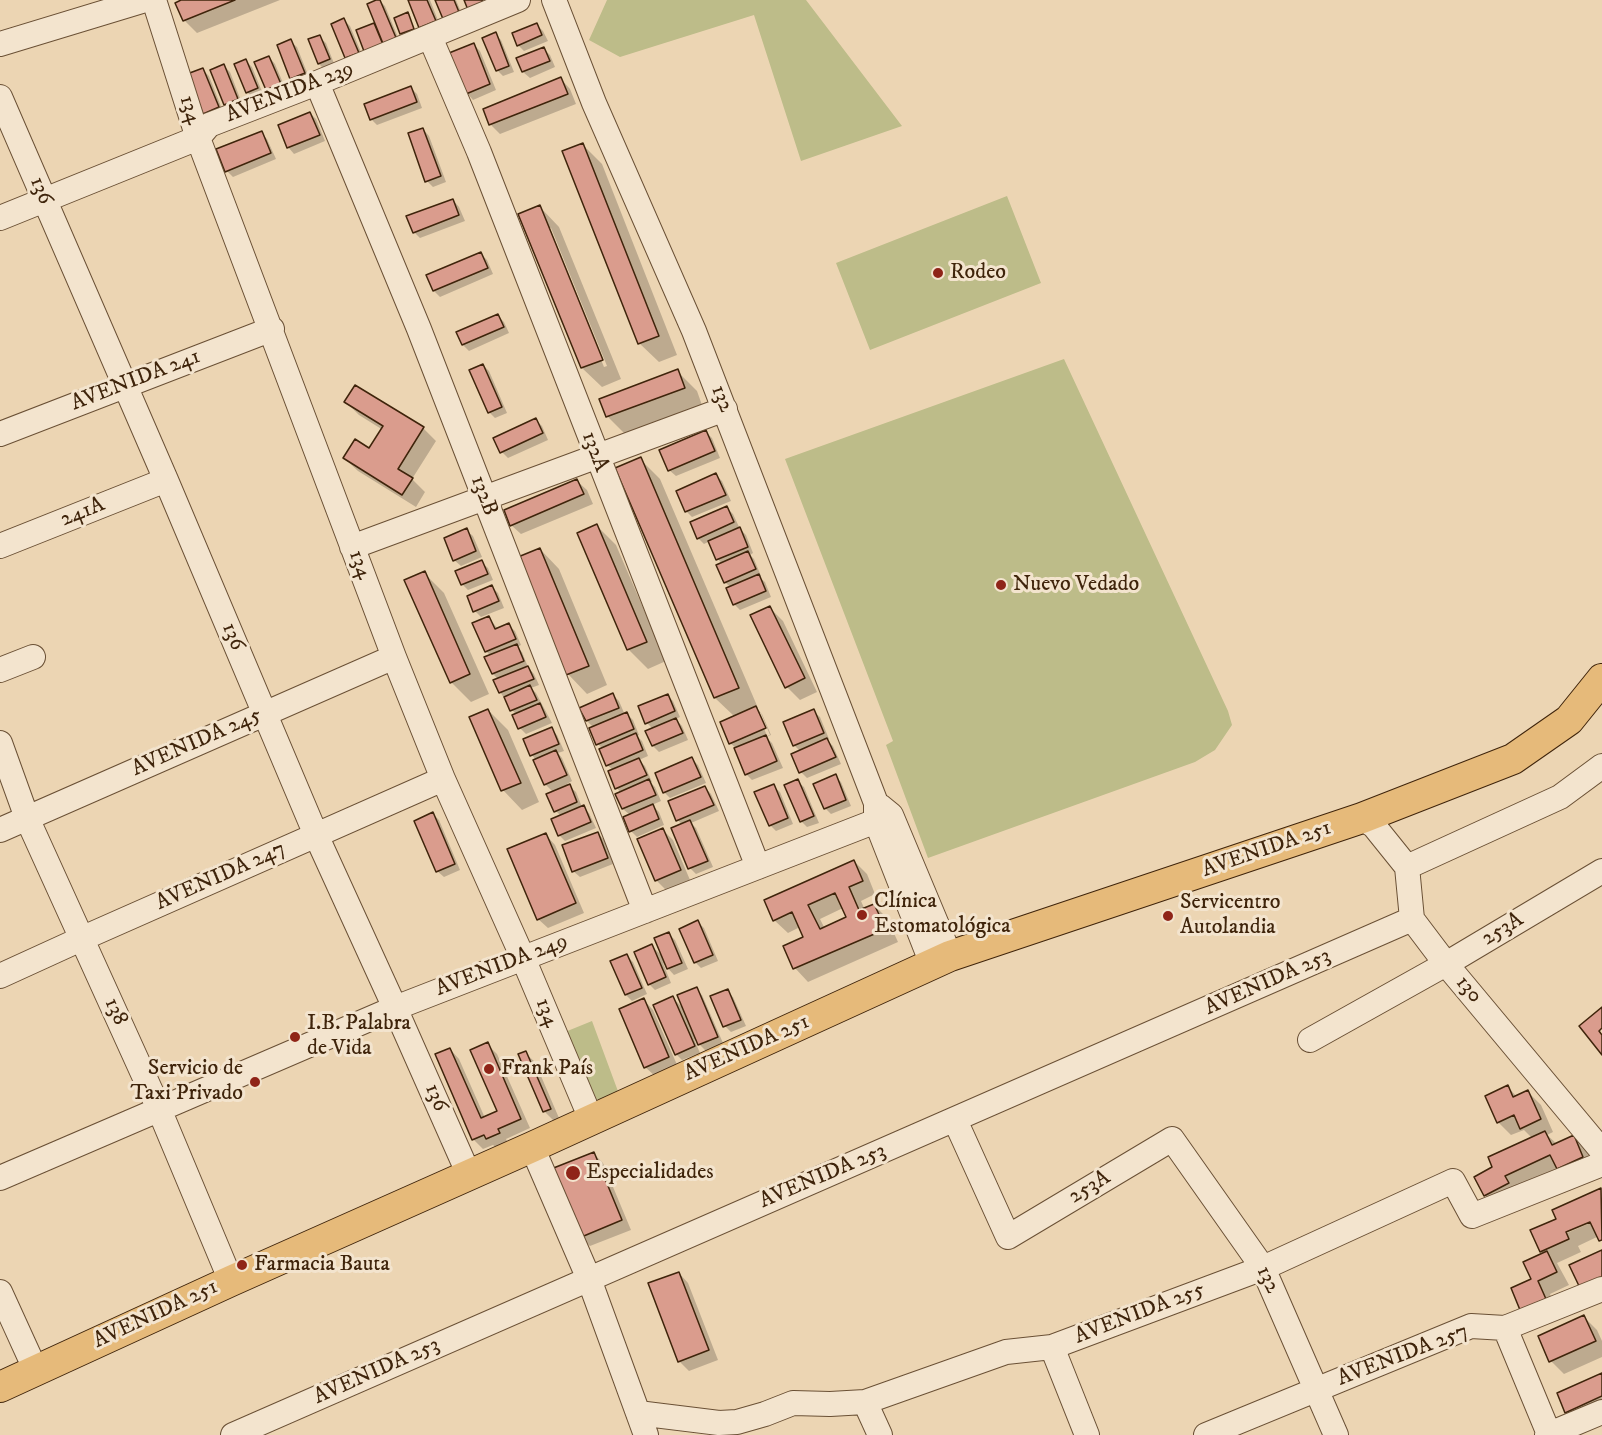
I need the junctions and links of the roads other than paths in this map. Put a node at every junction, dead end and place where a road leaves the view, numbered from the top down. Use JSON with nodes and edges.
{"nodes":[{"id":1,"x":145,"y":0,"type":"edge"},
{"id":2,"x":154,"y":0,"type":"edge"},
{"id":3,"x":518,"y":0,"type":"edge"},
{"id":4,"x":554,"y":0,"type":"edge"},
{"id":5,"x":430,"y":37,"type":"junction"},
{"id":6,"x":0,"y":44,"type":"edge"},
{"id":7,"x":318,"y":83,"type":"junction"},
{"id":8,"x":0,"y":97,"type":"edge"},
{"id":9,"x":198,"y":138,"type":"junction"},
{"id":10,"x":44,"y":201,"type":"junction"},
{"id":11,"x":0,"y":218,"type":"edge"},
{"id":12,"x":272,"y":329,"type":"junction"},
{"id":13,"x":124,"y":385,"type":"junction"},
{"id":14,"x":725,"y":409,"type":"junction"},
{"id":15,"x":2,"y":428,"type":"edge"},
{"id":16,"x":596,"y":457,"type":"junction"},
{"id":17,"x":166,"y":480,"type":"junction"},
{"id":18,"x":484,"y":498,"type":"junction"},
{"id":19,"x":0,"y":546,"type":"edge"},
{"id":20,"x":352,"y":547,"type":"junction"},
{"id":21,"x":33,"y":657,"type":"dead end"},
{"id":22,"x":394,"y":657,"type":"junction"},
{"id":23,"x":0,"y":670,"type":"edge"},
{"id":24,"x":1602,"y":679,"type":"edge"},
{"id":25,"x":264,"y":714,"type":"junction"},
{"id":26,"x":0,"y":743,"type":"edge"},
{"id":27,"x":1602,"y":766,"type":"edge"},
{"id":28,"x":443,"y":779,"type":"junction"},
{"id":29,"x":881,"y":813,"type":"junction"},
{"id":30,"x":27,"y":818,"type":"junction"},
{"id":31,"x":1362,"y":818,"type":"junction"},
{"id":32,"x":0,"y":830,"type":"edge"},
{"id":33,"x":316,"y":836,"type":"junction"},
{"id":34,"x":758,"y":867,"type":"junction"},
{"id":35,"x":1407,"y":867,"type":"junction"},
{"id":36,"x":1602,"y":871,"type":"edge"},
{"id":37,"x":645,"y":911,"type":"junction"},
{"id":38,"x":1412,"y":919,"type":"junction"},
{"id":39,"x":81,"y":939,"type":"junction"},
{"id":40,"x":523,"y":958,"type":"junction"},
{"id":41,"x":941,"y":960,"type":"junction"},
{"id":42,"x":1446,"y":964,"type":"junction"},
{"id":43,"x":0,"y":976,"type":"edge"},
{"id":44,"x":395,"y":1008,"type":"junction"},
{"id":45,"x":1310,"y":1040,"type":"dead end"},
{"id":46,"x":159,"y":1109,"type":"junction"},
{"id":47,"x":591,"y":1119,"type":"junction"},
{"id":48,"x":955,"y":1120,"type":"junction"},
{"id":49,"x":1172,"y":1139,"type":"joint"},
{"id":50,"x":532,"y":1147,"type":"junction"},
{"id":51,"x":1602,"y":1151,"type":"edge"},
{"id":52,"x":1602,"y":1164,"type":"edge"},
{"id":53,"x":469,"y":1175,"type":"junction"},
{"id":54,"x":0,"y":1178,"type":"edge"},
{"id":55,"x":1263,"y":1268,"type":"junction"},
{"id":56,"x":589,"y":1279,"type":"junction"},
{"id":57,"x":231,"y":1281,"type":"junction"},
{"id":58,"x":1602,"y":1288,"type":"edge"},
{"id":59,"x":0,"y":1292,"type":"edge"},
{"id":60,"x":1505,"y":1328,"type":"junction"},
{"id":61,"x":1052,"y":1347,"type":"junction"},
{"id":62,"x":36,"y":1371,"type":"junction"},
{"id":63,"x":0,"y":1387,"type":"edge"},
{"id":64,"x":1315,"y":1390,"type":"junction"},
{"id":65,"x":866,"y":1402,"type":"junction"},
{"id":66,"x":1602,"y":1412,"type":"edge"},
{"id":67,"x":642,"y":1424,"type":"edge"},
{"id":68,"x":233,"y":1435,"type":"edge"},
{"id":69,"x":880,"y":1435,"type":"edge"},
{"id":70,"x":1087,"y":1435,"type":"edge"},
{"id":71,"x":1206,"y":1435,"type":"edge"},
{"id":72,"x":1336,"y":1435,"type":"edge"},
{"id":73,"x":1548,"y":1435,"type":"edge"}],
"edges":[{"from":1,"to":6,"type":"street"},
{"from":2,"to":9,"type":"street","name":"134"},
{"from":3,"to":5,"type":"street","name":"AVENIDA 239"},
{"from":4,"to":14,"type":"street","name":"132"},
{"from":5,"to":7,"type":"street","name":"AVENIDA 239"},
{"from":5,"to":16,"type":"street","name":"132A"},
{"from":7,"to":9,"type":"street","name":"AVENIDA 239"},
{"from":7,"to":18,"type":"street","name":"132B"},
{"from":8,"to":10,"type":"street","name":"136"},
{"from":9,"to":10,"type":"street","name":"AVENIDA 239"},
{"from":9,"to":12,"type":"street","name":"134"},
{"from":10,"to":11,"type":"street","name":"AVENIDA 239"},
{"from":10,"to":13,"type":"street","name":"136"},
{"from":12,"to":13,"type":"street","name":"AVENIDA 241"},
{"from":12,"to":20,"type":"street","name":"134"},
{"from":13,"to":15,"type":"street","name":"AVENIDA 241"},
{"from":13,"to":17,"type":"street","name":"136"},
{"from":14,"to":16,"type":"street"},
{"from":14,"to":29,"type":"street","name":"132"},
{"from":16,"to":18,"type":"street"},
{"from":16,"to":34,"type":"street","name":"132A"},
{"from":17,"to":19,"type":"street","name":"241A"},
{"from":17,"to":25,"type":"street","name":"136"},
{"from":18,"to":20,"type":"street"},
{"from":18,"to":37,"type":"street","name":"132B"},
{"from":20,"to":22,"type":"street","name":"134"},
{"from":21,"to":23,"type":"street"},
{"from":22,"to":25,"type":"street","name":"AVENIDA 245"},
{"from":22,"to":28,"type":"street","name":"134"},
{"from":24,"to":31,"type":"main road","name":"AVENIDA 251"},
{"from":25,"to":30,"type":"street","name":"AVENIDA 245"},
{"from":25,"to":33,"type":"street","name":"136"},
{"from":26,"to":30,"type":"street","name":"138"},
{"from":27,"to":35,"type":"street"},
{"from":28,"to":33,"type":"street","name":"AVENIDA 247"},
{"from":28,"to":40,"type":"street","name":"134"},
{"from":29,"to":34,"type":"street","name":"AVENIDA 249"},
{"from":29,"to":41,"type":"street","name":"132"},
{"from":30,"to":32,"type":"street","name":"AVENIDA 245"},
{"from":30,"to":39,"type":"street","name":"138"},
{"from":31,"to":35,"type":"street"},
{"from":31,"to":41,"type":"main road","name":"AVENIDA 251"},
{"from":33,"to":39,"type":"street","name":"AVENIDA 247"},
{"from":33,"to":44,"type":"street","name":"136"},
{"from":34,"to":37,"type":"street","name":"AVENIDA 249"},
{"from":35,"to":38,"type":"street"},
{"from":36,"to":42,"type":"street","name":"253A"},
{"from":37,"to":40,"type":"street","name":"AVENIDA 249"},
{"from":38,"to":42,"type":"street","name":"130"},
{"from":38,"to":48,"type":"street","name":"AVENIDA 253"},
{"from":39,"to":43,"type":"street","name":"AVENIDA 247"},
{"from":39,"to":46,"type":"street","name":"138"},
{"from":40,"to":44,"type":"street","name":"AVENIDA 249"},
{"from":40,"to":47,"type":"street","name":"134"},
{"from":41,"to":47,"type":"main road","name":"AVENIDA 251"},
{"from":42,"to":45,"type":"street","name":"253A"},
{"from":42,"to":51,"type":"street","name":"130"},
{"from":44,"to":46,"type":"street","name":"AVENIDA 249"},
{"from":44,"to":53,"type":"street","name":"136"},
{"from":46,"to":54,"type":"street","name":"AVENIDA 249"},
{"from":46,"to":57,"type":"street","name":"138"},
{"from":47,"to":50,"type":"main road","name":"AVENIDA 251"},
{"from":48,"to":49,"type":"street","name":"253A"},
{"from":48,"to":56,"type":"street","name":"AVENIDA 253"},
{"from":49,"to":55,"type":"street","name":"132"},
{"from":50,"to":53,"type":"main road","name":"AVENIDA 251"},
{"from":50,"to":56,"type":"street"},
{"from":52,"to":55,"type":"street","name":"AVENIDA 255"},
{"from":53,"to":57,"type":"main road","name":"AVENIDA 251"},
{"from":55,"to":61,"type":"street","name":"AVENIDA 255"},
{"from":55,"to":64,"type":"street","name":"132"},
{"from":56,"to":67,"type":"street"},
{"from":56,"to":68,"type":"street","name":"AVENIDA 253"},
{"from":57,"to":62,"type":"main road","name":"AVENIDA 251"},
{"from":58,"to":60,"type":"street","name":"AVENIDA 257"},
{"from":59,"to":62,"type":"street"},
{"from":60,"to":64,"type":"street","name":"AVENIDA 257"},
{"from":60,"to":73,"type":"street"},
{"from":61,"to":65,"type":"street","name":"AVENIDA 255"},
{"from":61,"to":70,"type":"street"},
{"from":62,"to":63,"type":"main road","name":"AVENIDA 251"},
{"from":64,"to":71,"type":"street","name":"AVENIDA 257"},
{"from":64,"to":72,"type":"street","name":"132"},
{"from":65,"to":67,"type":"street","name":"AVENIDA 255"},
{"from":65,"to":69,"type":"street"},
{"from":66,"to":73,"type":"street"}]}
